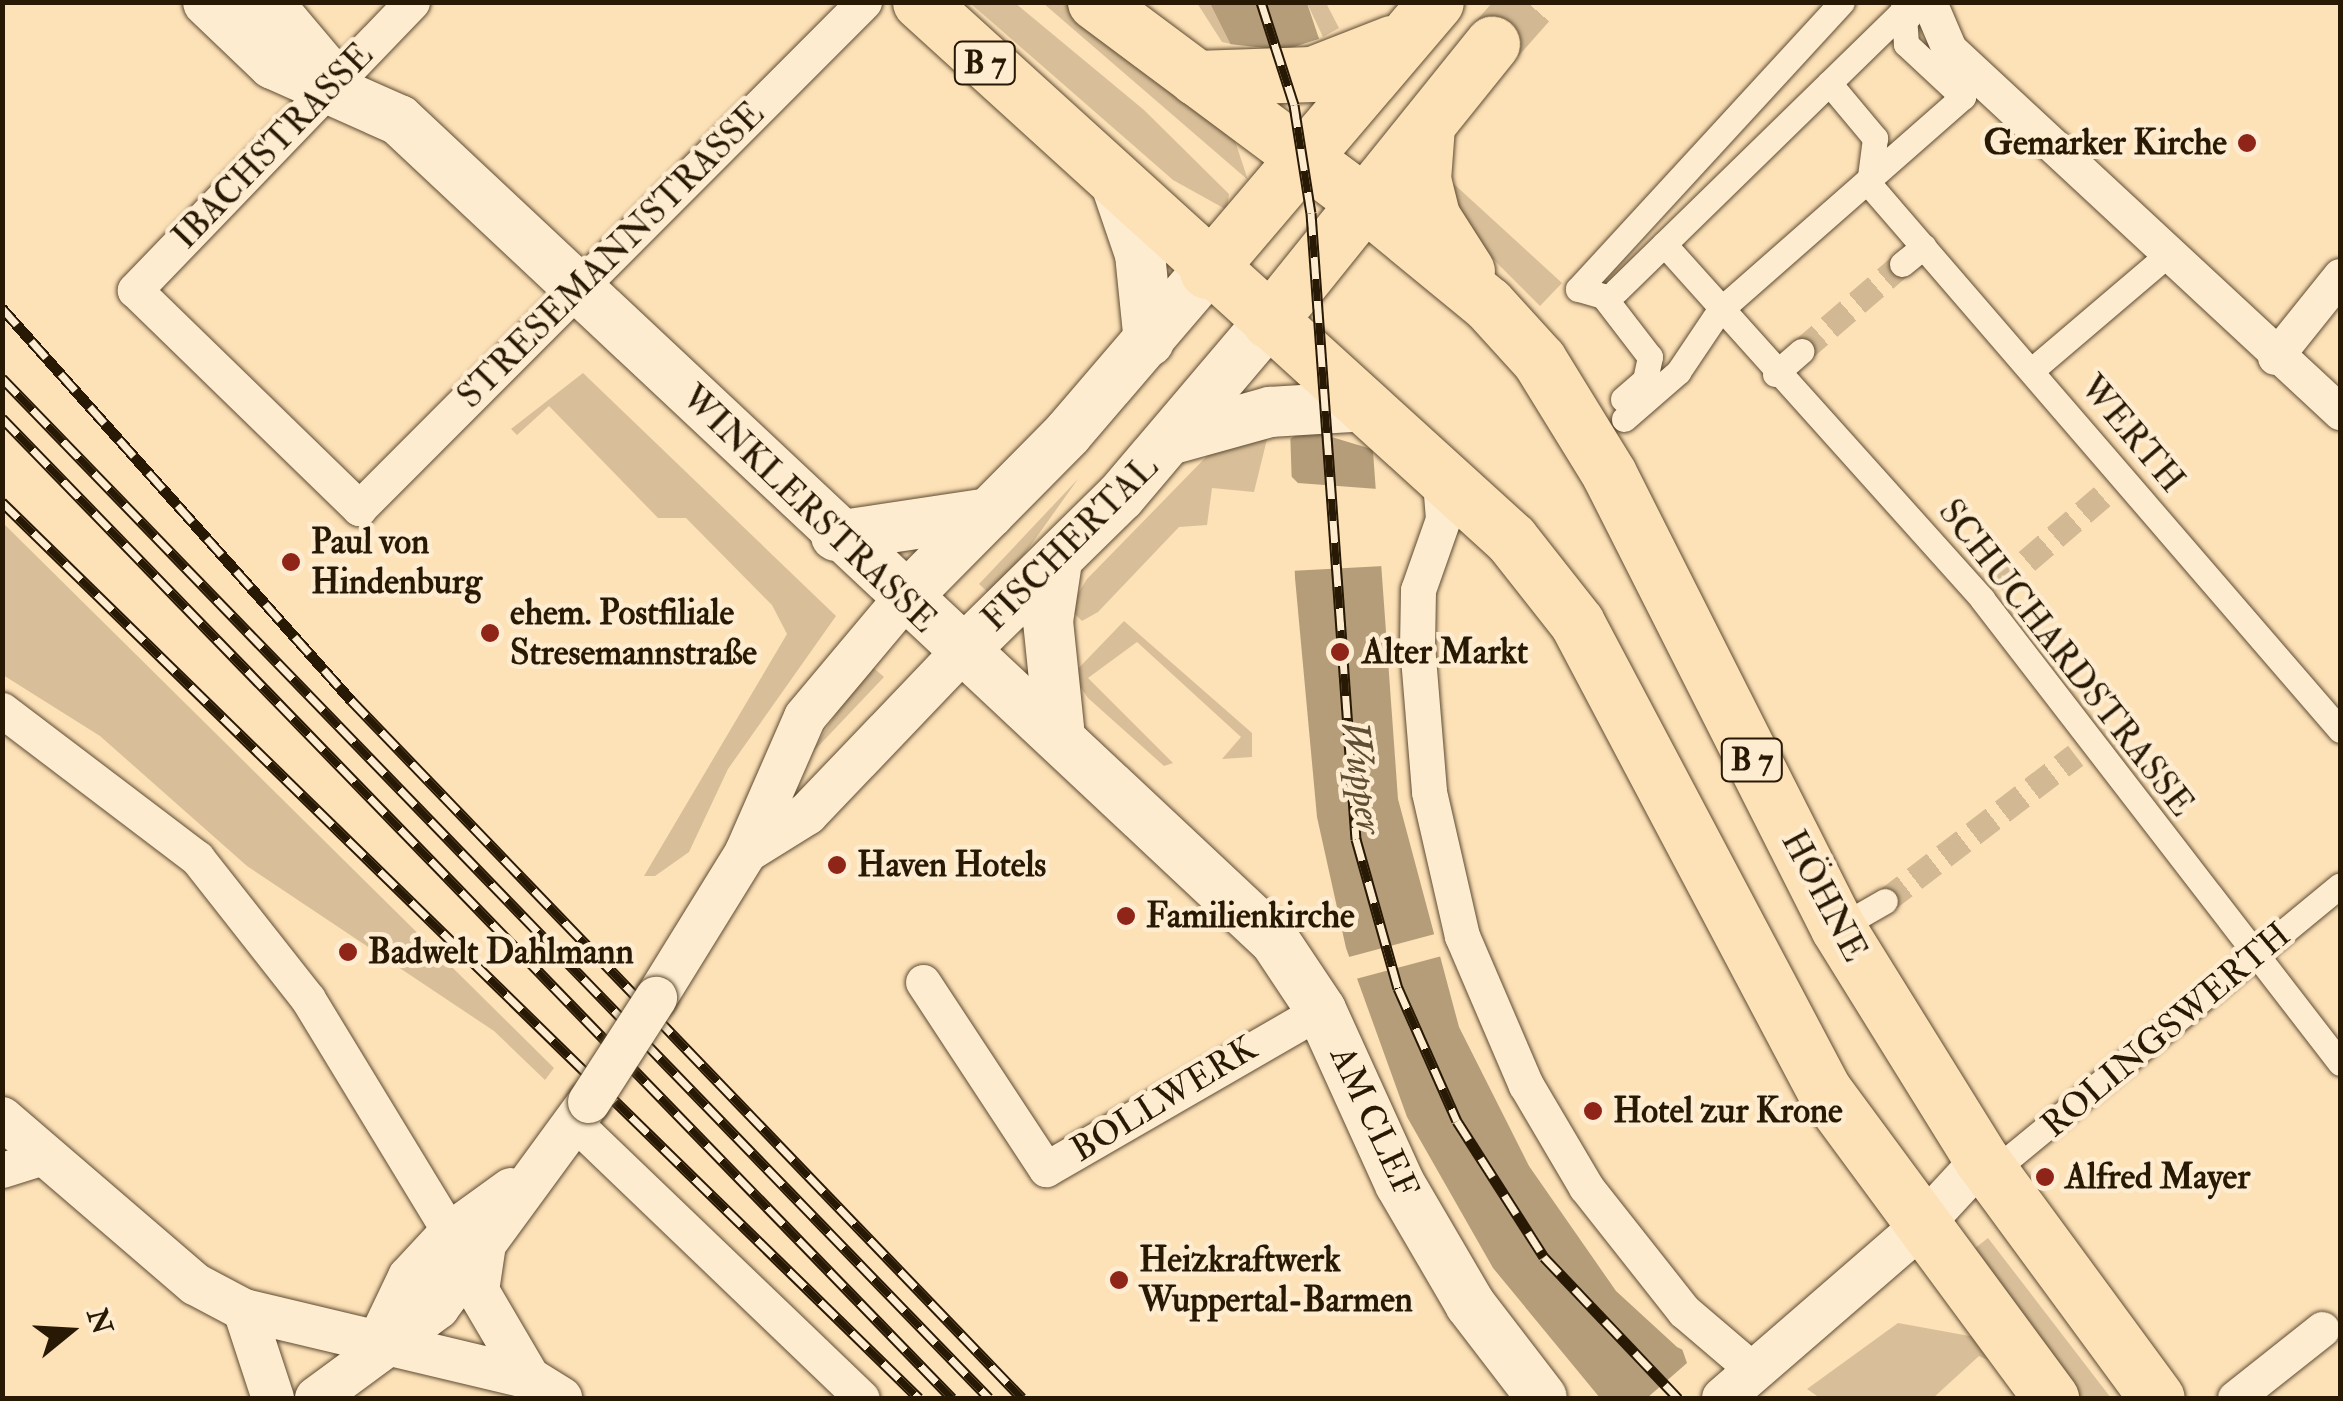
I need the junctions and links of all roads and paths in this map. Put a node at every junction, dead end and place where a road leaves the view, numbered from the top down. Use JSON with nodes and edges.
{"nodes":[{"id":1,"x":208,"y":2,"type":"edge"},
{"id":2,"x":267,"y":2,"type":"edge"},
{"id":3,"x":412,"y":2,"type":"edge"},
{"id":4,"x":864,"y":2,"type":"edge"},
{"id":5,"x":920,"y":2,"type":"edge"},
{"id":6,"x":1095,"y":2,"type":"edge"},
{"id":7,"x":1842,"y":2,"type":"edge"},
{"id":8,"x":1911,"y":8,"type":"edge"},
{"id":9,"x":1392,"y":43,"type":"edge"},
{"id":10,"x":1492,"y":44,"type":"tunnel mouth"},
{"id":11,"x":1829,"y":83,"type":"junction"},
{"id":12,"x":336,"y":84,"type":"junction"},
{"id":13,"x":1221,"y":91,"type":"junction"},
{"id":14,"x":1302,"y":154,"type":"junction"},
{"id":15,"x":1397,"y":182,"type":"junction"},
{"id":16,"x":1869,"y":184,"type":"junction"},
{"id":17,"x":1117,"y":187,"type":"junction"},
{"id":18,"x":1664,"y":244,"type":"junction"},
{"id":19,"x":1924,"y":246,"type":"junction"},
{"id":20,"x":2165,"y":257,"type":"junction"},
{"id":21,"x":1902,"y":264,"type":"tunnel mouth"},
{"id":22,"x":1208,"y":270,"type":"junction"},
{"id":23,"x":2340,"y":276,"type":"edge"},
{"id":24,"x":574,"y":291,"type":"junction"},
{"id":25,"x":1488,"y":304,"type":"junction"},
{"id":26,"x":1623,"y":307,"type":"junction"},
{"id":27,"x":1719,"y":310,"type":"junction"},
{"id":28,"x":1269,"y":321,"type":"junction"},
{"id":29,"x":1149,"y":342,"type":"junction"},
{"id":30,"x":1801,"y":351,"type":"tunnel mouth"},
{"id":31,"x":2276,"y":357,"type":"junction"},
{"id":32,"x":2032,"y":370,"type":"junction"},
{"id":33,"x":1775,"y":374,"type":"junction"},
{"id":34,"x":2340,"y":412,"type":"edge"},
{"id":35,"x":1402,"y":437,"type":"junction"},
{"id":36,"x":1173,"y":439,"type":"junction"},
{"id":37,"x":359,"y":508,"type":"joint"},
{"id":38,"x":989,"y":512,"type":"junction"},
{"id":39,"x":836,"y":536,"type":"junction"},
{"id":40,"x":1057,"y":561,"type":"junction"},
{"id":41,"x":904,"y":599,"type":"junction"},
{"id":42,"x":961,"y":653,"type":"junction"},
{"id":43,"x":2,"y":710,"type":"edge"},
{"id":44,"x":2340,"y":730,"type":"edge"},
{"id":45,"x":1060,"y":738,"type":"junction"},
{"id":46,"x":746,"y":852,"type":"junction"},
{"id":47,"x":2340,"y":885,"type":"edge"},
{"id":48,"x":1886,"y":901,"type":"tunnel mouth"},
{"id":49,"x":1838,"y":928,"type":"junction"},
{"id":50,"x":2254,"y":958,"type":"junction"},
{"id":51,"x":923,"y":982,"type":"dead end"},
{"id":52,"x":1316,"y":1001,"type":"junction"},
{"id":53,"x":2340,"y":1063,"type":"edge"},
{"id":54,"x":582,"y":1113,"type":"junction"},
{"id":55,"x":2,"y":1118,"type":"edge"},
{"id":56,"x":50,"y":1155,"type":"junction"},
{"id":57,"x":1986,"y":1167,"type":"junction"},
{"id":58,"x":2,"y":1170,"type":"edge"},
{"id":59,"x":1919,"y":1228,"type":"junction"},
{"id":60,"x":468,"y":1238,"type":"junction"},
{"id":61,"x":244,"y":1310,"type":"junction"},
{"id":62,"x":2331,"y":1321,"type":"edge"},
{"id":63,"x":377,"y":1344,"type":"junction"},
{"id":64,"x":1740,"y":1381,"type":"edge"},
{"id":65,"x":545,"y":1388,"type":"edge"},
{"id":66,"x":273,"y":1398,"type":"edge"},
{"id":67,"x":316,"y":1398,"type":"edge"},
{"id":68,"x":862,"y":1398,"type":"edge"},
{"id":69,"x":1542,"y":1398,"type":"edge"},
{"id":70,"x":2051,"y":1398,"type":"edge"},
{"id":71,"x":2156,"y":1398,"type":"edge"},
{"id":72,"x":2235,"y":1398,"type":"edge"}],
"edges":[{"from":1,"to":12,"type":"main road"},
{"from":2,"to":12,"type":"main road"},
{"from":3,"to":12,"type":"street","name":"IBACHSTRASSE"},
{"from":4,"to":24,"type":"street","name":"STRESEMANNSTRASSE"},
{"from":5,"to":17,"type":"main road","number":"B 7"},
{"from":6,"to":13,"type":"main road","number":"B 7"},
{"from":7,"to":26,"type":"street"},
{"from":8,"to":11,"type":"street"},
{"from":8,"to":16,"type":"street"},
{"from":8,"to":20,"type":"street"},
{"from":9,"to":13,"type":"main road"},
{"from":9,"to":14,"type":"main road","name":"FISCHERTAL"},
{"from":10,"to":15,"type":"main road","name":"FISCHERTAL"},
{"from":11,"to":16,"type":"street"},
{"from":11,"to":18,"type":"street"},
{"from":12,"to":24,"type":"main road","name":"WINKLERSTRASSE"},
{"from":12,"to":37,"type":"street","name":"IBACHSTRASSE"},
{"from":13,"to":14,"type":"main road","number":"B 7"},
{"from":14,"to":15,"type":"main road","number":"B 7"},
{"from":14,"to":22,"type":"main road","name":"FISCHERTAL"},
{"from":15,"to":25,"type":"main road","name":"HÖHNE","number":"B 7"},
{"from":15,"to":25,"type":"main road"},
{"from":15,"to":28,"type":"main road","name":"FISCHERTAL"},
{"from":16,"to":19,"type":"street","name":"WERTH"},
{"from":16,"to":27,"type":"street"},
{"from":17,"to":22,"type":"main road","number":"B 7"},
{"from":17,"to":29,"type":"main road"},
{"from":18,"to":26,"type":"street"},
{"from":18,"to":27,"type":"street"},
{"from":19,"to":21,"type":"street"},
{"from":19,"to":32,"type":"street","name":"WERTH"},
{"from":20,"to":31,"type":"street"},
{"from":20,"to":32,"type":"street"},
{"from":22,"to":28,"type":"main road","number":"B 7"},
{"from":22,"to":29,"type":"main road","name":"FISCHERTAL"},
{"from":23,"to":31,"type":"street"},
{"from":24,"to":37,"type":"street","name":"STRESEMANNSTRASSE"},
{"from":24,"to":39,"type":"main road","name":"WINKLERSTRASSE"},
{"from":25,"to":49,"type":"main road","name":"HÖHNE","number":"B 7"},
{"from":26,"to":27,"type":"street"},
{"from":27,"to":33,"type":"street","name":"SCHUCHARDSTRASSE"},
{"from":28,"to":35,"type":"main road","number":"B 7"},
{"from":28,"to":36,"type":"main road","name":"FISCHERTAL"},
{"from":29,"to":38,"type":"main road","name":"FISCHERTAL"},
{"from":30,"to":33,"type":"street"},
{"from":31,"to":34,"type":"street"},
{"from":32,"to":44,"type":"street","name":"WERTH"},
{"from":33,"to":50,"type":"street","name":"SCHUCHARDSTRASSE"},
{"from":35,"to":36,"type":"main road"},
{"from":35,"to":59,"type":"main road","number":"B 7"},
{"from":35,"to":64,"type":"street"},
{"from":36,"to":40,"type":"main road","name":"FISCHERTAL"},
{"from":38,"to":39,"type":"main road"},
{"from":38,"to":41,"type":"main road","name":"FISCHERTAL"},
{"from":39,"to":41,"type":"main road","name":"WINKLERSTRASSE"},
{"from":40,"to":42,"type":"main road","name":"FISCHERTAL"},
{"from":40,"to":45,"type":"main road"},
{"from":41,"to":42,"type":"main road","name":"WINKLERSTRASSE"},
{"from":41,"to":46,"type":"street","name":"FISCHERTAL"},
{"from":42,"to":45,"type":"main road","name":"WINKLERSTRASSE"},
{"from":42,"to":46,"type":"street","name":"FISCHERTAL"},
{"from":43,"to":60,"type":"street"},
{"from":45,"to":52,"type":"main road","name":"WINKLERSTRASSE"},
{"from":46,"to":54,"type":"street","name":"FISCHERTAL","bridge":true},
{"from":47,"to":50,"type":"street","name":"ROLINGSWERTH"},
{"from":48,"to":49,"type":"street"},
{"from":49,"to":57,"type":"main road","name":"HÖHNE","number":"B 7"},
{"from":50,"to":53,"type":"street","name":"SCHUCHARDSTRASSE"},
{"from":50,"to":57,"type":"street","name":"ROLINGSWERTH"},
{"from":51,"to":52,"type":"street","name":"BOLLWERK"},
{"from":52,"to":69,"type":"main road","name":"AM CLEF"},
{"from":54,"to":60,"type":"street","name":"FISCHERTAL"},
{"from":54,"to":68,"type":"street"},
{"from":55,"to":56,"type":"street"},
{"from":56,"to":58,"type":"street"},
{"from":56,"to":61,"type":"street"},
{"from":57,"to":59,"type":"street","name":"ROLINGSWERTH"},
{"from":57,"to":71,"type":"main road","name":"HÖHNE","number":"B 7"},
{"from":59,"to":64,"type":"street","name":"ROLINGSWERTH"},
{"from":59,"to":70,"type":"main road","number":"B 7"},
{"from":60,"to":63,"type":"street","name":"FISCHERTAL"},
{"from":60,"to":65,"type":"street"},
{"from":61,"to":63,"type":"street"},
{"from":61,"to":66,"type":"street"},
{"from":62,"to":72,"type":"street"},
{"from":63,"to":65,"type":"street"},
{"from":63,"to":67,"type":"street","name":"FISCHERTAL"}]}
